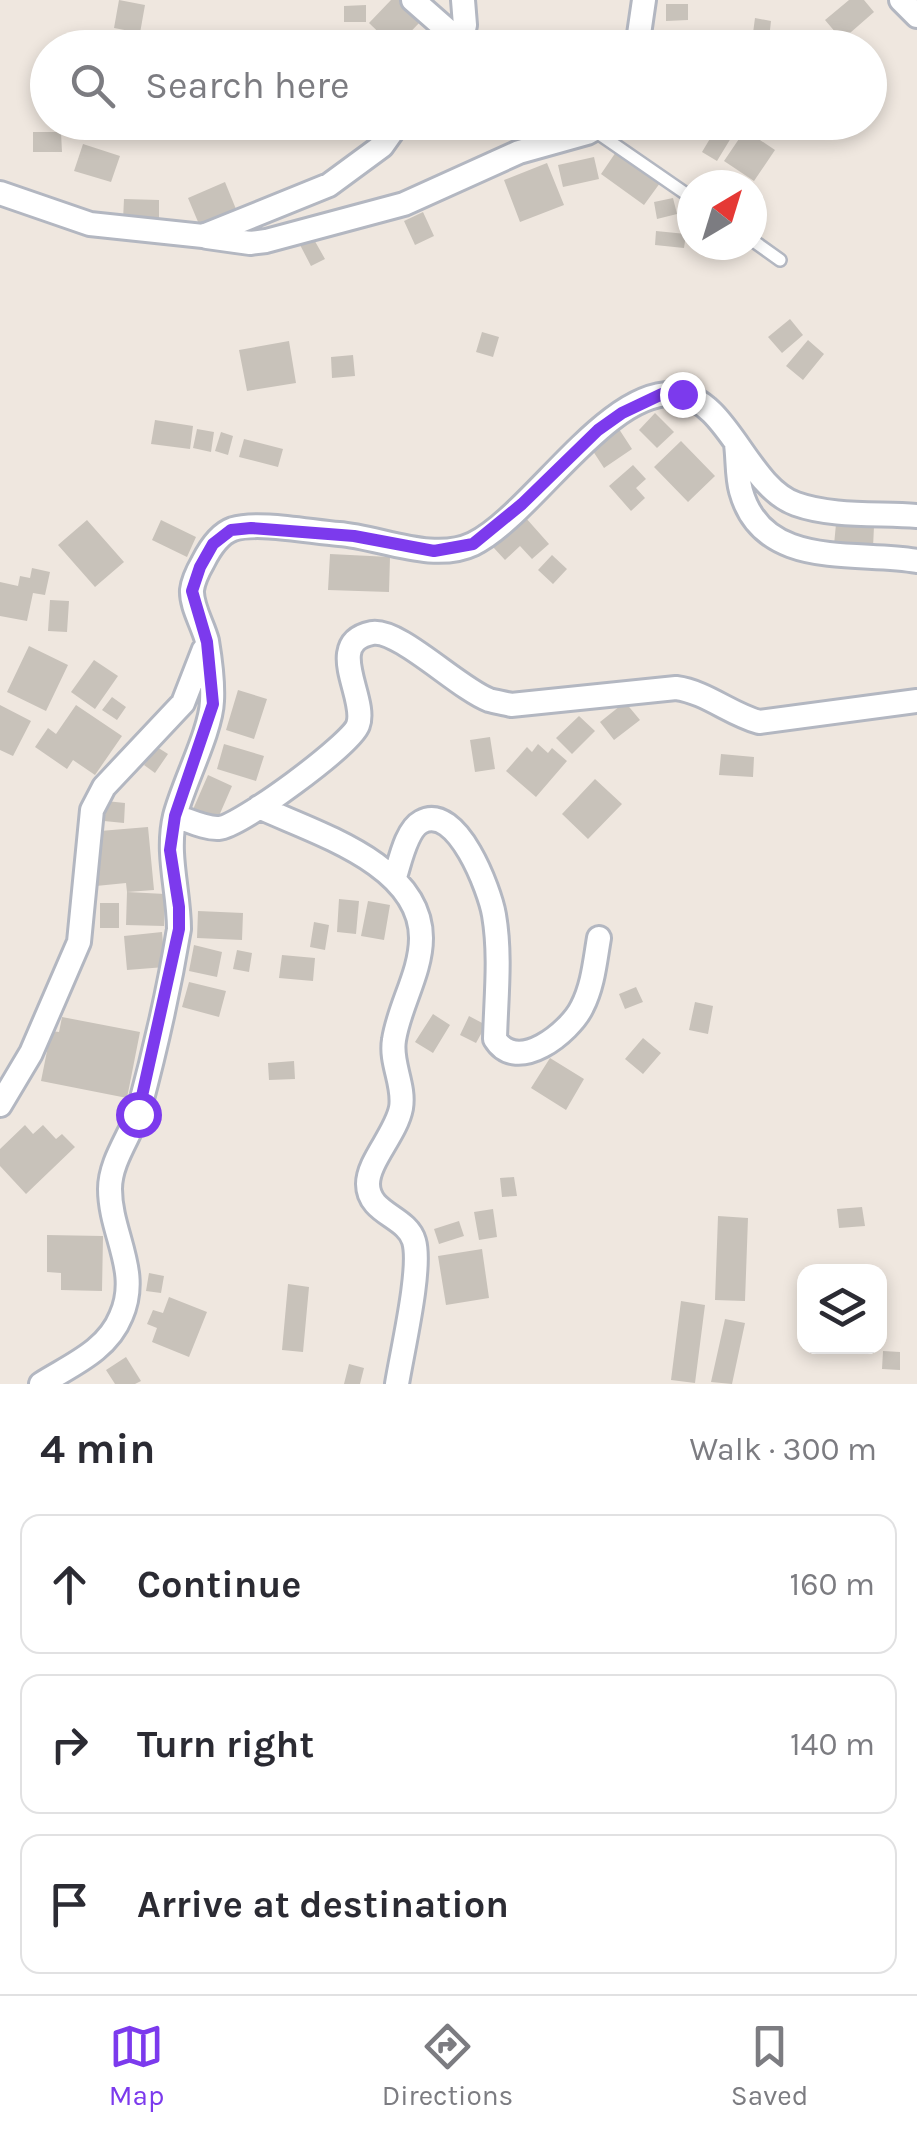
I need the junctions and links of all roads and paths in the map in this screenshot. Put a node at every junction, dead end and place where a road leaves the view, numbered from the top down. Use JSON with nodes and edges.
{"nodes":[{"id":1,"x":413,"y":0,"type":"edge"},
{"id":2,"x":463,"y":0,"type":"edge"},
{"id":3,"x":644,"y":0,"type":"edge"},
{"id":4,"x":901,"y":0,"type":"edge"},
{"id":5,"x":917,"y":16,"type":"edge"},
{"id":6,"x":445,"y":30,"type":"edge"},
{"id":7,"x":462,"y":30,"type":"edge"},
{"id":8,"x":640,"y":30,"type":"edge"},
{"id":9,"x":386,"y":140,"type":"edge"},
{"id":10,"x":556,"y":140,"type":"edge"},
{"id":11,"x":618,"y":140,"type":"edge"},
{"id":12,"x":677,"y":186,"type":"edge"},
{"id":13,"x":0,"y":193,"type":"edge"},
{"id":14,"x":202,"y":236,"type":"junction"},
{"id":15,"x":767,"y":251,"type":"edge"},
{"id":16,"x":780,"y":260,"type":"dead end"},
{"id":17,"x":736,"y":444,"type":"junction"},
{"id":18,"x":917,"y":516,"type":"edge"},
{"id":19,"x":917,"y":561,"type":"edge"},
{"id":20,"x":207,"y":642,"type":"junction"},
{"id":21,"x":917,"y":702,"type":"edge"},
{"id":22,"x":259,"y":807,"type":"junction"},
{"id":23,"x":175,"y":816,"type":"junction"},
{"id":24,"x":395,"y":877,"type":"junction"},
{"id":25,"x":600,"y":938,"type":"dead end"},
{"id":26,"x":0,"y":1105,"type":"edge"},
{"id":27,"x":41,"y":1384,"type":"edge"},
{"id":28,"x":398,"y":1384,"type":"edge"}],
"edges":[{"from":1,"to":6,"type":"street"},
{"from":2,"to":7,"type":"street"},
{"from":3,"to":8,"type":"street"},
{"from":4,"to":5,"type":"street"},
{"from":9,"to":14,"type":"street"},
{"from":10,"to":14,"type":"street"},
{"from":11,"to":12,"type":"lane"},
{"from":13,"to":14,"type":"street"},
{"from":15,"to":16,"type":"lane"},
{"from":17,"to":18,"type":"street"},
{"from":17,"to":19,"type":"street"},
{"from":17,"to":20,"type":"street"},
{"from":20,"to":23,"type":"street"},
{"from":20,"to":26,"type":"street"},
{"from":21,"to":22,"type":"street"},
{"from":22,"to":23,"type":"street"},
{"from":22,"to":24,"type":"street"},
{"from":23,"to":27,"type":"street"},
{"from":24,"to":25,"type":"street"},
{"from":24,"to":28,"type":"street"}]}
